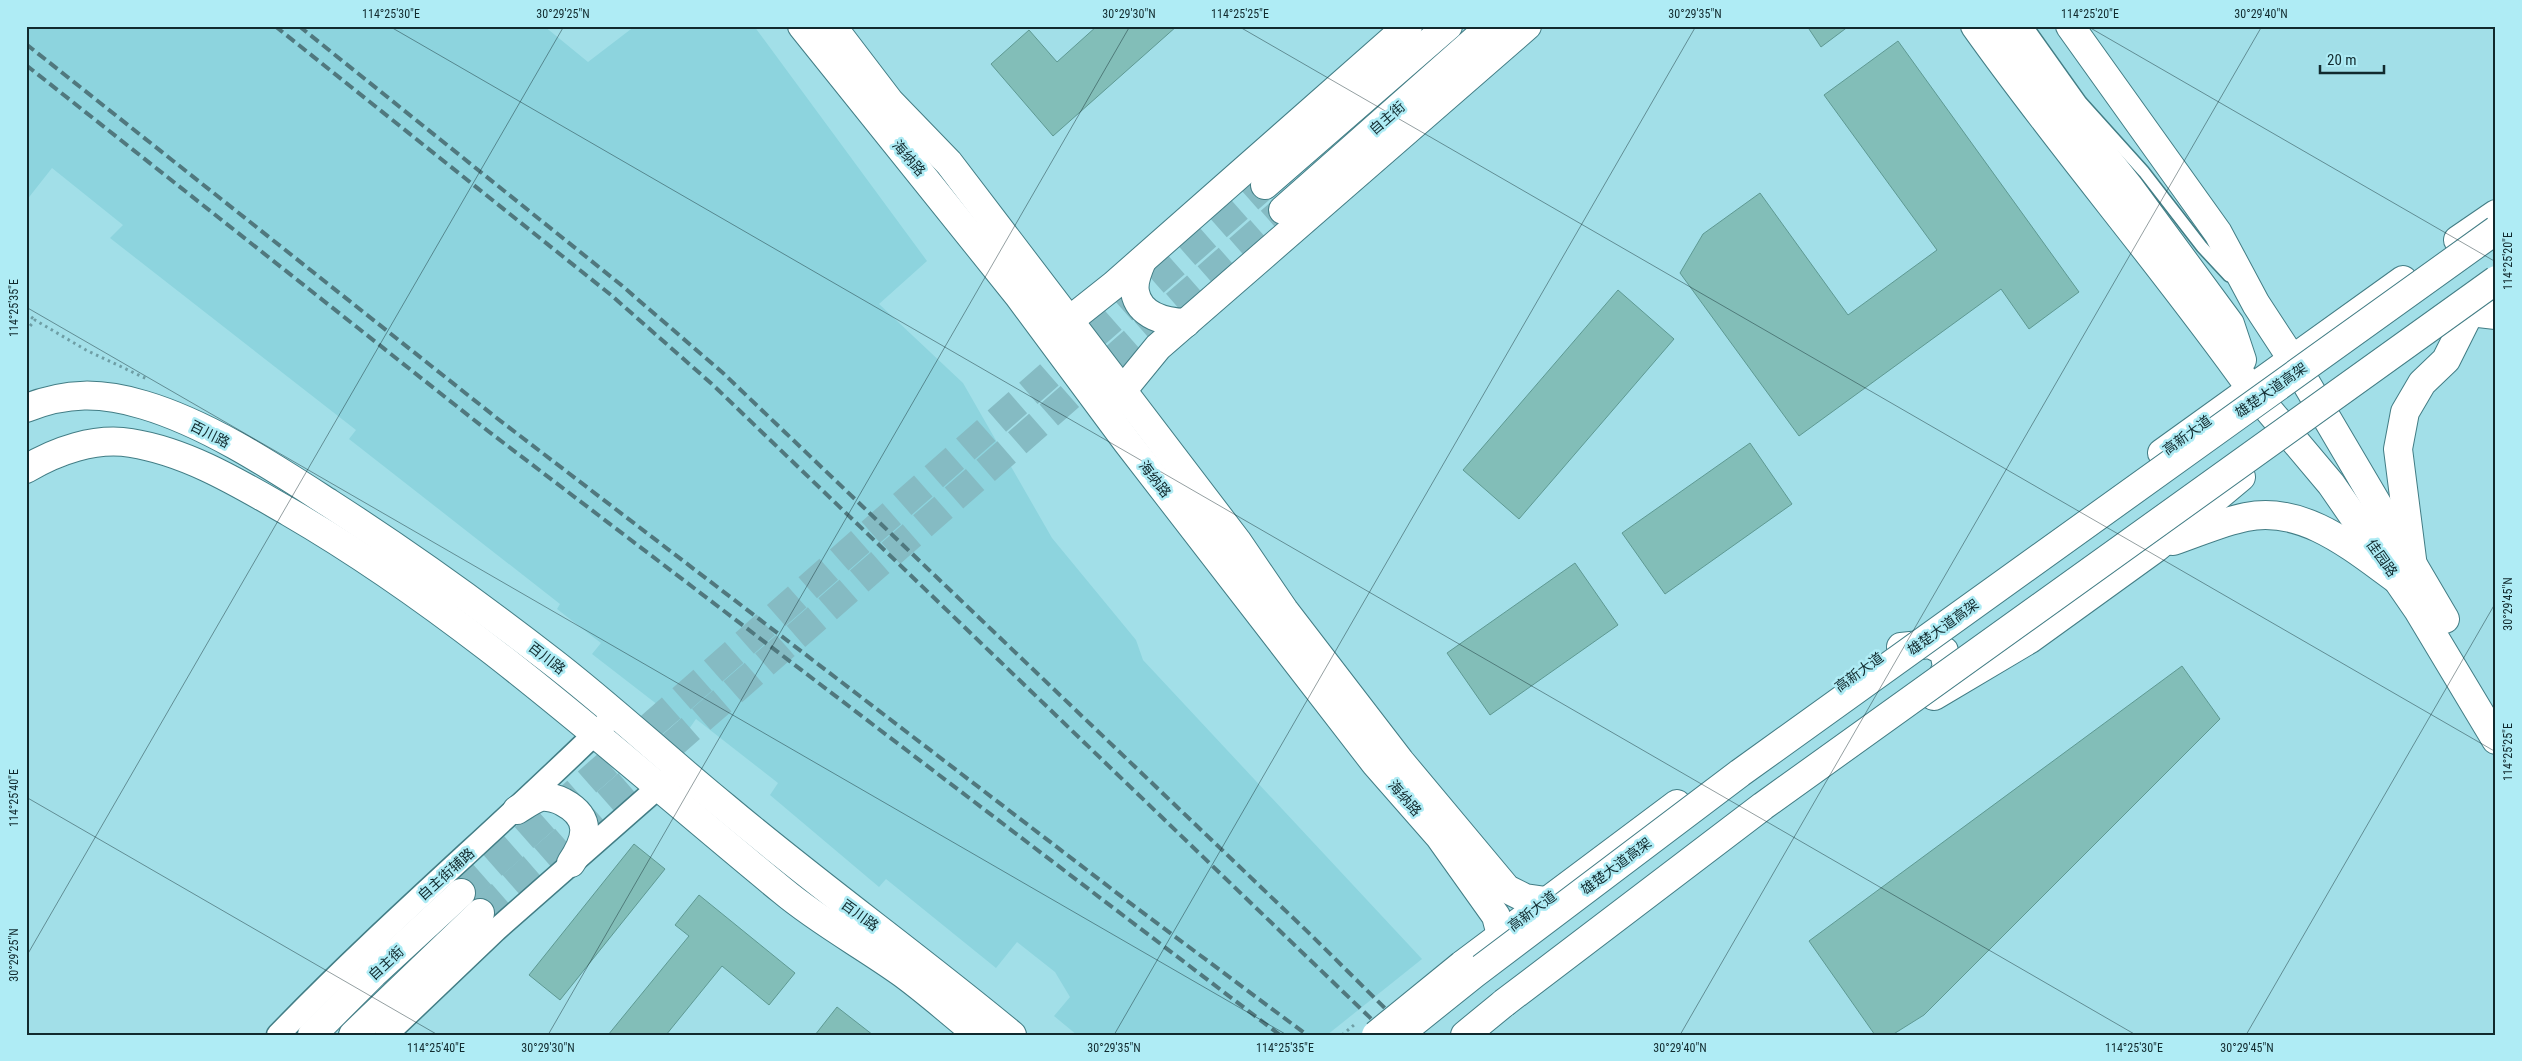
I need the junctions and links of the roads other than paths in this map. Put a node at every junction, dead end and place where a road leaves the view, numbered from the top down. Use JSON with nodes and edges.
{"nodes":[{"id":1,"x":802,"y":26,"type":"edge"},
{"id":2,"x":832,"y":26,"type":"edge"},
{"id":3,"x":1408,"y":26,"type":"edge"},
{"id":4,"x":1448,"y":26,"type":"edge"},
{"id":5,"x":1491,"y":26,"type":"edge"},
{"id":6,"x":1527,"y":26,"type":"edge"},
{"id":7,"x":1975,"y":26,"type":"edge"},
{"id":8,"x":2006,"y":26,"type":"edge"},
{"id":9,"x":2027,"y":26,"type":"edge"},
{"id":10,"x":2070,"y":26,"type":"edge"},
{"id":11,"x":1265,"y":185,"type":"tunnel mouth"},
{"id":12,"x":1283,"y":210,"type":"tunnel mouth"},
{"id":13,"x":2496,"y":214,"type":"edge"},
{"id":14,"x":2496,"y":230,"type":"edge"},
{"id":15,"x":1142,"y":261,"type":"junction"},
{"id":16,"x":2496,"y":280,"type":"edge"},
{"id":17,"x":2496,"y":294,"type":"edge"},
{"id":18,"x":2256,"y":304,"type":"junction"},
{"id":19,"x":2483,"y":314,"type":"edge"},
{"id":20,"x":1186,"y":323,"type":"junction"},
{"id":21,"x":1059,"y":328,"type":"junction"},
{"id":22,"x":2292,"y":359,"type":"junction"},
{"id":23,"x":2251,"y":389,"type":"junction"},
{"id":24,"x":1122,"y":391,"type":"junction"},
{"id":25,"x":26,"y":408,"type":"edge"},
{"id":26,"x":1102,"y":408,"type":"junction"},
{"id":27,"x":2325,"y":417,"type":"junction"},
{"id":28,"x":2294,"y":439,"type":"junction"},
{"id":29,"x":26,"y":469,"type":"edge"},
{"id":30,"x":2156,"y":548,"type":"junction"},
{"id":31,"x":2405,"y":573,"type":"junction"},
{"id":32,"x":1892,"y":648,"type":"junction"},
{"id":33,"x":1932,"y":698,"type":"junction"},
{"id":34,"x":2496,"y":704,"type":"edge"},
{"id":35,"x":615,"y":714,"type":"junction"},
{"id":36,"x":595,"y":734,"type":"junction"},
{"id":37,"x":2496,"y":740,"type":"edge"},
{"id":38,"x":679,"y":769,"type":"junction"},
{"id":39,"x":658,"y":787,"type":"junction"},
{"id":40,"x":517,"y":810,"type":"junction"},
{"id":41,"x":571,"y":863,"type":"junction"},
{"id":42,"x":461,"y":893,"type":"tunnel mouth"},
{"id":43,"x":1546,"y":901,"type":"junction"},
{"id":44,"x":480,"y":913,"type":"tunnel mouth"},
{"id":45,"x":1501,"y":935,"type":"junction"},
{"id":46,"x":278,"y":1035,"type":"edge"},
{"id":47,"x":312,"y":1035,"type":"edge"},
{"id":48,"x":353,"y":1035,"type":"edge"},
{"id":49,"x":386,"y":1035,"type":"edge"},
{"id":50,"x":978,"y":1035,"type":"edge"},
{"id":51,"x":1012,"y":1035,"type":"edge"},
{"id":52,"x":1376,"y":1035,"type":"edge"},
{"id":53,"x":1398,"y":1035,"type":"edge"},
{"id":54,"x":1464,"y":1035,"type":"edge"},
{"id":55,"x":1484,"y":1035,"type":"edge"}],
"edges":[{"from":1,"to":21,"type":"main road","name":"海纳路"},
{"from":2,"to":21,"type":"main road","name":"海纳路"},
{"from":3,"to":15,"type":"main road"},
{"from":4,"to":11,"type":"main road"},
{"from":5,"to":12,"type":"main road","name":"自主街"},
{"from":6,"to":20,"type":"main road"},
{"from":7,"to":23,"type":"main road","name":"佳园路"},
{"from":8,"to":23,"type":"main road"},
{"from":9,"to":18,"type":"lane"},
{"from":10,"to":18,"type":"main road","name":"佳园路"},
{"from":13,"to":22,"type":"main road","name":"高新大道"},
{"from":14,"to":53,"type":"main road","name":"雄楚大道高架","bridge":true},
{"from":15,"to":20,"type":"main road"},
{"from":15,"to":21,"type":"main road"},
{"from":16,"to":54,"type":"main road","bridge":true},
{"from":17,"to":19,"type":"main road"},
{"from":18,"to":22,"type":"main road","name":"佳园路"},
{"from":19,"to":27,"type":"main road"},
{"from":19,"to":31,"type":"main road"},
{"from":20,"to":24,"type":"main road"},
{"from":21,"to":24,"type":"main road","name":"海纳路"},
{"from":21,"to":26,"type":"main road","name":"海纳路"},
{"from":22,"to":23,"type":"main road","name":"高新大道"},
{"from":22,"to":27,"type":"main road","name":"佳园路"},
{"from":23,"to":28,"type":"main road","name":"佳园路"},
{"from":23,"to":32,"type":"main road","name":"高新大道"},
{"from":24,"to":26,"type":"main road"},
{"from":24,"to":43,"type":"main road","name":"海纳路"},
{"from":25,"to":35,"type":"main road","name":"百川路"},
{"from":26,"to":45,"type":"main road","name":"海纳路"},
{"from":27,"to":28,"type":"main road"},
{"from":27,"to":31,"type":"main road","name":"佳园路"},
{"from":28,"to":30,"type":"main road"},
{"from":28,"to":31,"type":"main road","name":"佳园路"},
{"from":29,"to":36,"type":"main road","name":"百川路"},
{"from":30,"to":31,"type":"main road"},
{"from":30,"to":33,"type":"main road"},
{"from":31,"to":34,"type":"main road","name":"佳园路"},
{"from":31,"to":37,"type":"main road","name":"佳园路"},
{"from":32,"to":33,"type":"main road"},
{"from":32,"to":43,"type":"main road","name":"高新大道"},
{"from":33,"to":55,"type":"main road"},
{"from":35,"to":36,"type":"street","name":"自主街辅路"},
{"from":35,"to":38,"type":"main road","name":"百川路"},
{"from":36,"to":39,"type":"main road","name":"百川路"},
{"from":36,"to":40,"type":"street","name":"自主街辅路"},
{"from":38,"to":39,"type":"street"},
{"from":38,"to":51,"type":"main road","name":"百川路"},
{"from":39,"to":41,"type":"street"},
{"from":39,"to":50,"type":"main road","name":"百川路"},
{"from":40,"to":41,"type":"main road"},
{"from":40,"to":46,"type":"street","name":"自主街辅路"},
{"from":41,"to":49,"type":"street"},
{"from":42,"to":47,"type":"main road","name":"自主街"},
{"from":43,"to":45,"type":"main road","name":"高新大道"},
{"from":44,"to":48,"type":"main road","name":"自主街"},
{"from":45,"to":52,"type":"main road","name":"高新大道","bridge":true}]}
